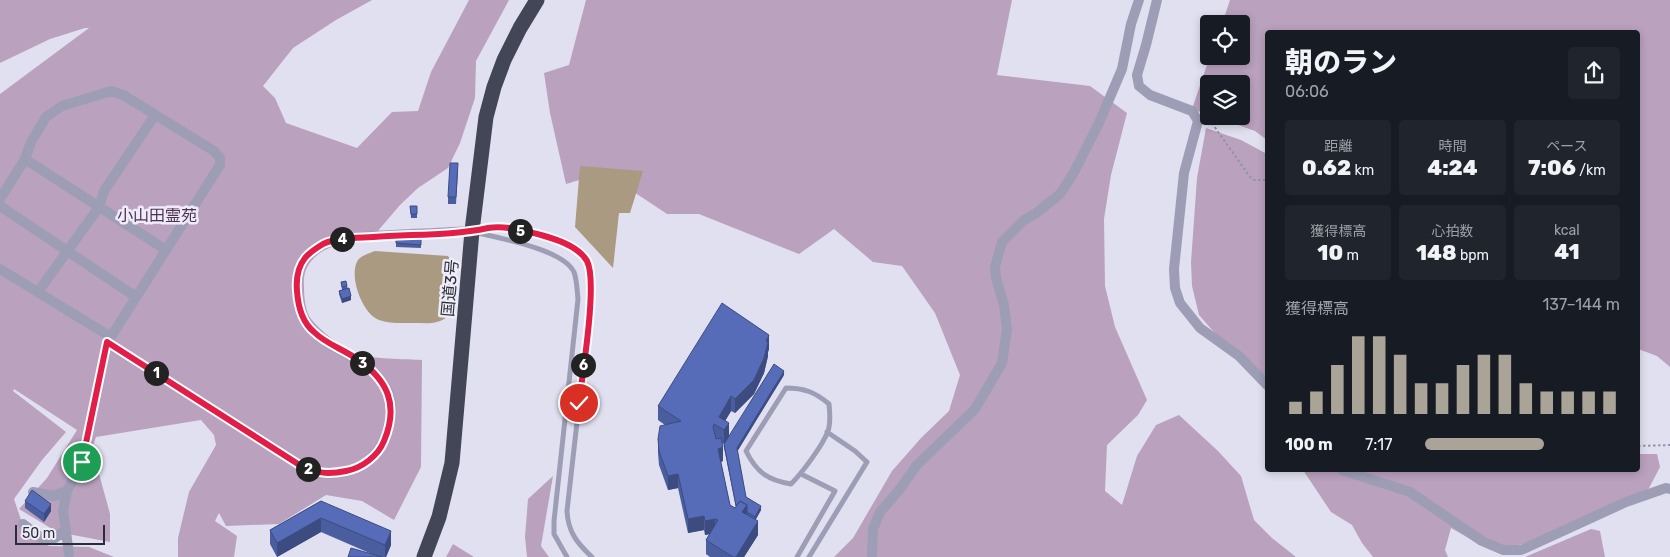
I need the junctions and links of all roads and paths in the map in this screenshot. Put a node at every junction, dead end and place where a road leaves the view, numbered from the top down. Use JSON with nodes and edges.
{"nodes":[{"id":1,"x":537,"y":0,"type":"edge"},
{"id":2,"x":1140,"y":0,"type":"edge"},
{"id":3,"x":1157,"y":0,"type":"edge"},
{"id":4,"x":155,"y":114,"type":"junction"},
{"id":5,"x":1195,"y":116,"type":"junction"},
{"id":6,"x":26,"y":159,"type":"junction"},
{"id":7,"x":1265,"y":180,"type":"edge"},
{"id":8,"x":0,"y":199,"type":"edge"},
{"id":9,"x":0,"y":206,"type":"edge"},
{"id":10,"x":99,"y":207,"type":"junction"},
{"id":11,"x":472,"y":232,"type":"junction"},
{"id":12,"x":166,"y":250,"type":"junction"},
{"id":13,"x":68,"y":251,"type":"junction"},
{"id":14,"x":0,"y":269,"type":"edge"},
{"id":15,"x":38,"y":292,"type":"junction"},
{"id":16,"x":136,"y":297,"type":"junction"},
{"id":17,"x":109,"y":340,"type":"junction"},
{"id":18,"x":1265,"y":383,"type":"edge"},
{"id":19,"x":827,"y":432,"type":"junction"},
{"id":20,"x":1670,"y":445,"type":"edge"},
{"id":21,"x":1640,"y":446,"type":"edge"},
{"id":22,"x":1348,"y":472,"type":"edge"},
{"id":23,"x":801,"y":474,"type":"junction"},
{"id":24,"x":1670,"y":489,"type":"edge"},
{"id":25,"x":67,"y":491,"type":"junction"},
{"id":26,"x":33,"y":492,"type":"edge"},
{"id":27,"x":23,"y":524,"type":"dead end"},
{"id":28,"x":66,"y":530,"type":"junction"},
{"id":29,"x":69,"y":554,"type":"dead end"},
{"id":30,"x":424,"y":557,"type":"edge"},
{"id":31,"x":567,"y":557,"type":"edge"},
{"id":32,"x":592,"y":557,"type":"edge"},
{"id":33,"x":797,"y":557,"type":"edge"},
{"id":34,"x":809,"y":557,"type":"edge"},
{"id":35,"x":872,"y":557,"type":"edge"}],
"edges":[{"from":1,"to":11,"type":"highway","name":"国道3号"},
{"from":2,"to":35,"type":"street"},
{"from":3,"to":5,"type":"street"},
{"from":4,"to":6,"type":"street"},
{"from":4,"to":10,"type":"street"},
{"from":4,"to":12,"type":"street"},
{"from":5,"to":7,"type":"path"},
{"from":5,"to":18,"type":"street"},
{"from":6,"to":8,"type":"street"},
{"from":6,"to":10,"type":"street"},
{"from":9,"to":13,"type":"street"},
{"from":10,"to":12,"type":"street"},
{"from":10,"to":13,"type":"street"},
{"from":11,"to":17,"type":"street"},
{"from":11,"to":30,"type":"highway","name":"国道3号"},
{"from":11,"to":31,"type":"lane"},
{"from":11,"to":32,"type":"lane"},
{"from":12,"to":16,"type":"street"},
{"from":13,"to":15,"type":"street"},
{"from":13,"to":16,"type":"street"},
{"from":14,"to":15,"type":"street"},
{"from":15,"to":17,"type":"street"},
{"from":16,"to":17,"type":"street"},
{"from":17,"to":25,"type":"street"},
{"from":19,"to":23,"type":"lane"},
{"from":19,"to":23,"type":"lane"},
{"from":19,"to":34,"type":"lane"},
{"from":20,"to":21,"type":"path"},
{"from":22,"to":24,"type":"street"},
{"from":23,"to":33,"type":"lane"},
{"from":25,"to":26,"type":"street"},
{"from":25,"to":28,"type":"street"},
{"from":27,"to":28,"type":"street"},
{"from":28,"to":29,"type":"street"}]}
